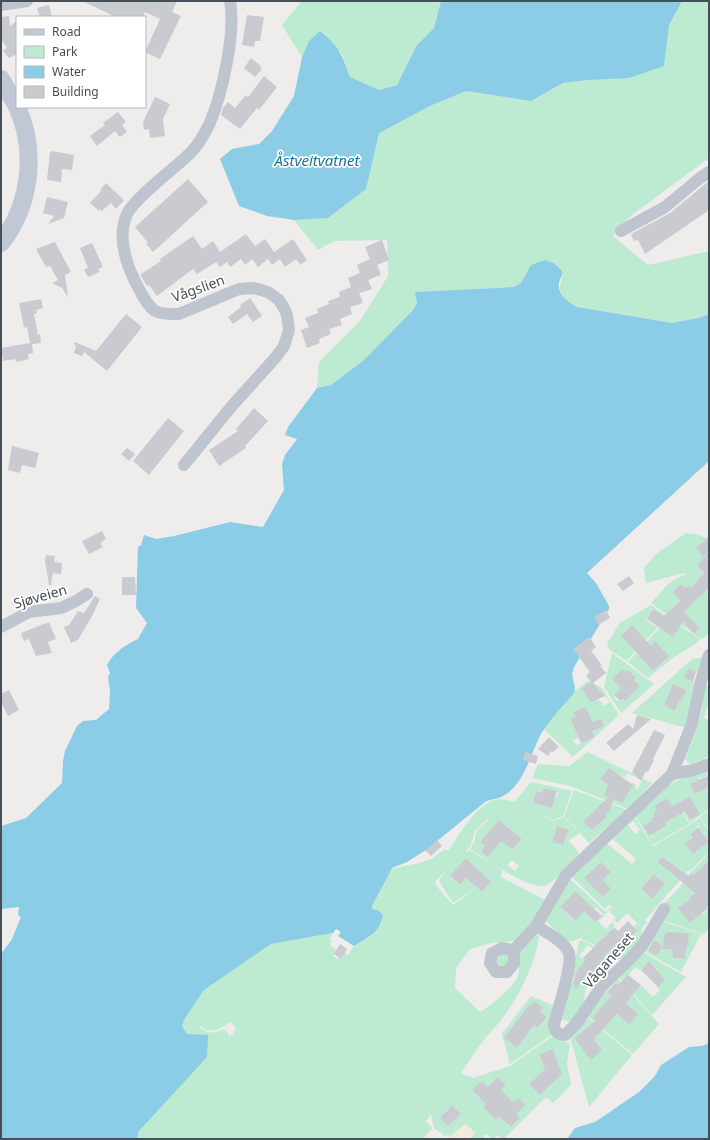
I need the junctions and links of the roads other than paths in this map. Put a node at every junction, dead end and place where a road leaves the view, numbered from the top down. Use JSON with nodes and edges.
{"nodes":[{"id":1,"x":27,"y":1,"type":"edge"},
{"id":2,"x":230,"y":1,"type":"edge"},
{"id":3,"x":1,"y":5,"type":"edge"},
{"id":4,"x":1,"y":79,"type":"edge"},
{"id":5,"x":16,"y":105,"type":"edge"},
{"id":6,"x":17,"y":108,"type":"edge"},
{"id":7,"x":709,"y":172,"type":"edge"},
{"id":8,"x":621,"y":231,"type":"dead end"},
{"id":9,"x":1,"y":243,"type":"edge"},
{"id":10,"x":184,"y":465,"type":"dead end"},
{"id":11,"x":87,"y":594,"type":"dead end"},
{"id":12,"x":1,"y":627,"type":"edge"},
{"id":13,"x":709,"y":656,"type":"edge"},
{"id":14,"x":709,"y":764,"type":"edge"},
{"id":15,"x":672,"y":774,"type":"junction"},
{"id":16,"x":664,"y":909,"type":"dead end"},
{"id":17,"x":536,"y":926,"type":"junction"},
{"id":18,"x":514,"y":950,"type":"dead end"}],
"edges":[{"from":1,"to":3,"type":"street"},
{"from":2,"to":10,"type":"street","name":"Vågslien"},
{"from":4,"to":5,"type":"main road"},
{"from":6,"to":9,"type":"main road"},
{"from":7,"to":8,"type":"street"},
{"from":11,"to":12,"type":"street","name":"Sjøveien"},
{"from":13,"to":15,"type":"street"},
{"from":14,"to":15,"type":"street"},
{"from":15,"to":17,"type":"street"},
{"from":16,"to":17,"type":"street","name":"Våganeset"},
{"from":17,"to":18,"type":"street"}]}
